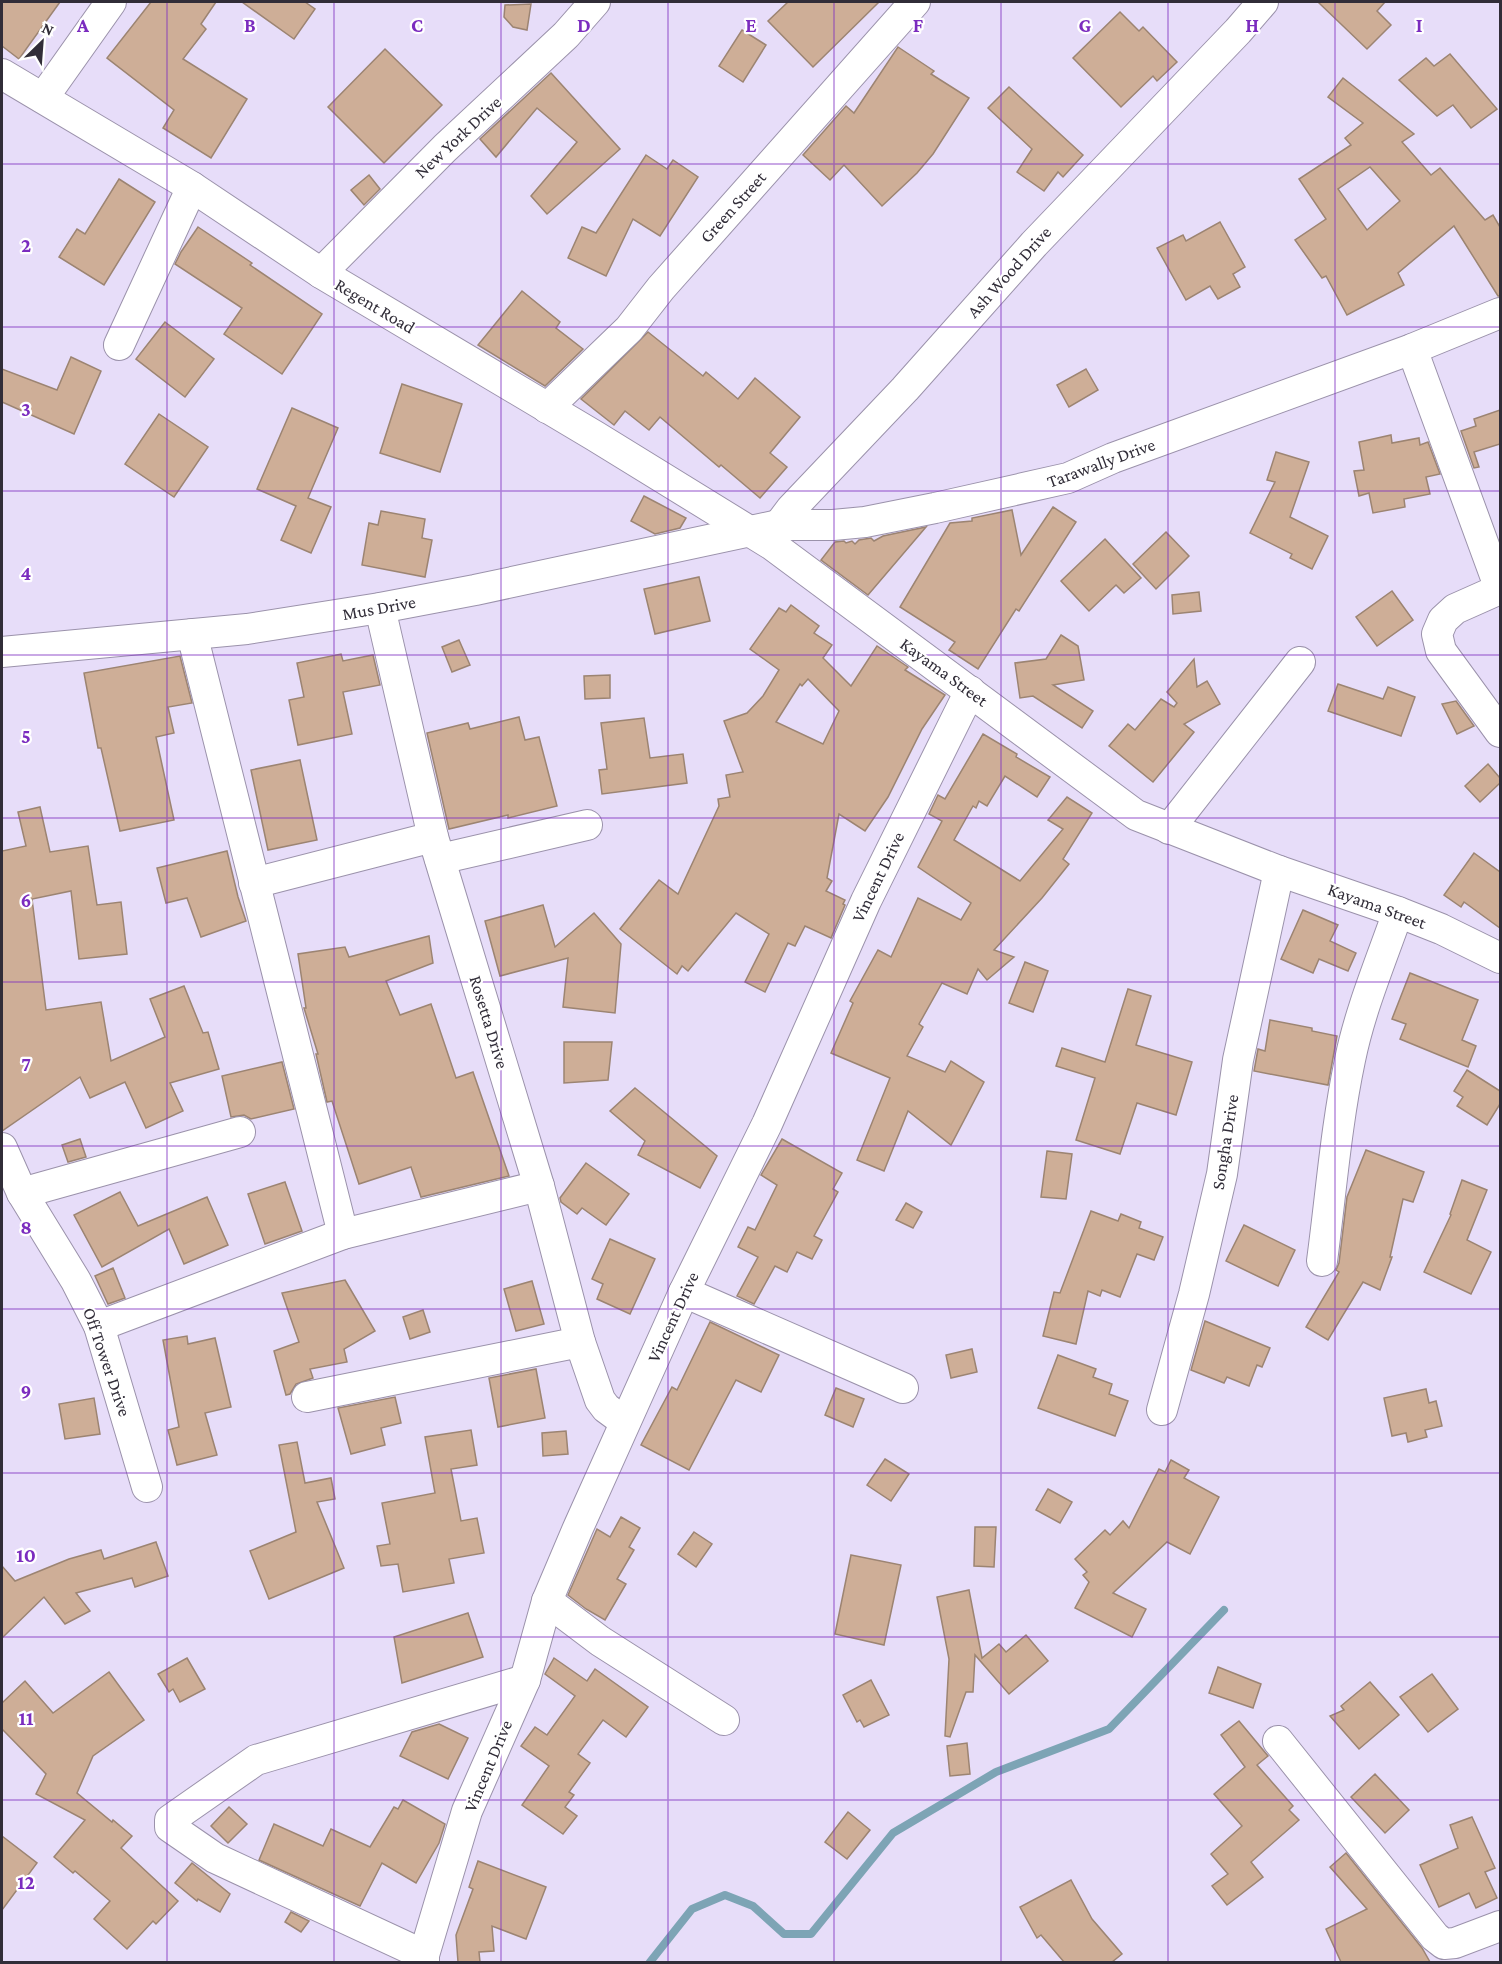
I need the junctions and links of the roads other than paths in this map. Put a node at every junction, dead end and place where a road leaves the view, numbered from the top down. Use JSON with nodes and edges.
{"nodes":[{"id":1,"x":111,"y":2,"type":"edge"},
{"id":2,"x":595,"y":2,"type":"edge"},
{"id":3,"x":915,"y":2,"type":"edge"},
{"id":4,"x":1263,"y":2,"type":"edge"},
{"id":5,"x":2,"y":74,"type":"edge"},
{"id":6,"x":43,"y":98,"type":"junction"},
{"id":7,"x":192,"y":187,"type":"junction"},
{"id":8,"x":321,"y":273,"type":"junction"},
{"id":9,"x":1500,"y":313,"type":"edge"},
{"id":10,"x":119,"y":345,"type":"dead end"},
{"id":11,"x":1412,"y":349,"type":"junction"},
{"id":12,"x":547,"y":408,"type":"junction"},
{"id":13,"x":765,"y":529,"type":"junction"},
{"id":14,"x":381,"y":608,"type":"junction"},
{"id":15,"x":192,"y":634,"type":"junction"},
{"id":16,"x":2,"y":652,"type":"edge"},
{"id":17,"x":1300,"y":662,"type":"dead end"},
{"id":18,"x":970,"y":691,"type":"junction"},
{"id":19,"x":1500,"y":732,"type":"edge"},
{"id":20,"x":1151,"y":822,"type":"junction"},
{"id":21,"x":587,"y":825,"type":"dead end"},
{"id":22,"x":436,"y":848,"type":"junction"},
{"id":23,"x":1279,"y":872,"type":"junction"},
{"id":24,"x":254,"y":883,"type":"junction"},
{"id":25,"x":1398,"y":912,"type":"junction"},
{"id":26,"x":1500,"y":958,"type":"edge"},
{"id":27,"x":240,"y":1132,"type":"dead end"},
{"id":28,"x":2,"y":1148,"type":"edge"},
{"id":29,"x":539,"y":1186,"type":"junction"},
{"id":30,"x":22,"y":1193,"type":"junction"},
{"id":31,"x":343,"y":1234,"type":"junction"},
{"id":32,"x":1322,"y":1261,"type":"dead end"},
{"id":33,"x":684,"y":1292,"type":"junction"},
{"id":34,"x":99,"y":1326,"type":"junction"},
{"id":35,"x":580,"y":1342,"type":"junction"},
{"id":36,"x":903,"y":1389,"type":"dead end"},
{"id":37,"x":307,"y":1397,"type":"dead end"},
{"id":38,"x":1162,"y":1410,"type":"dead end"},
{"id":39,"x":625,"y":1422,"type":"junction"},
{"id":40,"x":147,"y":1487,"type":"dead end"},
{"id":41,"x":547,"y":1601,"type":"junction"},
{"id":42,"x":525,"y":1680,"type":"junction"},
{"id":43,"x":724,"y":1720,"type":"dead end"},
{"id":44,"x":1278,"y":1741,"type":"dead end"},
{"id":45,"x":1500,"y":1926,"type":"edge"},
{"id":46,"x":424,"y":1959,"type":"edge"}],
"edges":[{"from":1,"to":6,"type":"street"},
{"from":2,"to":8,"type":"street","name":"New York Drive"},
{"from":3,"to":12,"type":"street","name":"Green Street"},
{"from":4,"to":13,"type":"street","name":"Ash Wood Drive"},
{"from":5,"to":6,"type":"street","name":"Regent Road"},
{"from":6,"to":7,"type":"street","name":"Regent Road"},
{"from":7,"to":8,"type":"street","name":"Regent Road"},
{"from":7,"to":10,"type":"street"},
{"from":8,"to":12,"type":"street","name":"Regent Road"},
{"from":9,"to":11,"type":"street","name":"Tarawally Drive"},
{"from":11,"to":13,"type":"street","name":"Tarawally Drive"},
{"from":11,"to":19,"type":"street"},
{"from":12,"to":13,"type":"street","name":"Regent Road"},
{"from":13,"to":14,"type":"street","name":"Mus Drive"},
{"from":13,"to":18,"type":"street","name":"Kayama Street"},
{"from":14,"to":15,"type":"street","name":"Mus Drive"},
{"from":14,"to":22,"type":"street","name":"Rosetta Drive"},
{"from":15,"to":16,"type":"street","name":"Mus Drive"},
{"from":15,"to":24,"type":"street"},
{"from":17,"to":20,"type":"street"},
{"from":18,"to":20,"type":"street","name":"Kayama Street"},
{"from":18,"to":33,"type":"street","name":"Vincent Drive"},
{"from":20,"to":23,"type":"street","name":"Kayama Street"},
{"from":21,"to":22,"type":"street"},
{"from":22,"to":24,"type":"street"},
{"from":22,"to":29,"type":"street","name":"Rosetta Drive"},
{"from":23,"to":25,"type":"street","name":"Kayama Street"},
{"from":23,"to":38,"type":"street","name":"Songha Drive"},
{"from":24,"to":31,"type":"street"},
{"from":25,"to":26,"type":"street","name":"Kayama Street"},
{"from":25,"to":32,"type":"street"},
{"from":27,"to":30,"type":"street"},
{"from":28,"to":30,"type":"street","name":"Off Tower Drive"},
{"from":29,"to":31,"type":"street"},
{"from":29,"to":35,"type":"street","name":"Rosetta Drive"},
{"from":30,"to":34,"type":"street","name":"Off Tower Drive"},
{"from":31,"to":34,"type":"street"},
{"from":33,"to":36,"type":"street"},
{"from":33,"to":39,"type":"street","name":"Vincent Drive"},
{"from":34,"to":40,"type":"street","name":"Off Tower Drive"},
{"from":35,"to":37,"type":"street"},
{"from":35,"to":39,"type":"street","name":"Rosetta Drive"},
{"from":39,"to":41,"type":"street","name":"Vincent Drive"},
{"from":41,"to":42,"type":"street","name":"Vincent Drive"},
{"from":41,"to":43,"type":"street"},
{"from":42,"to":46,"type":"street","name":"Vincent Drive"},
{"from":42,"to":46,"type":"street"},
{"from":44,"to":45,"type":"street"}]}
